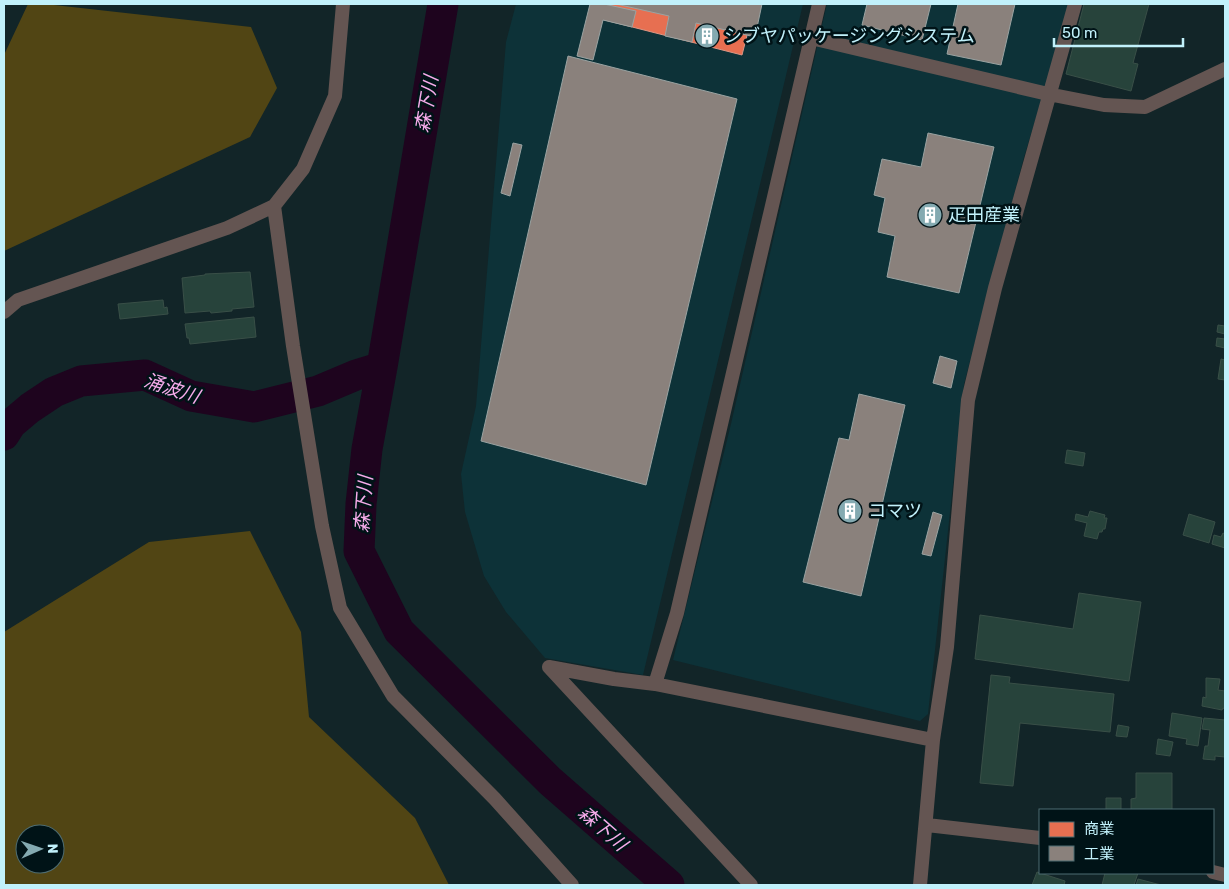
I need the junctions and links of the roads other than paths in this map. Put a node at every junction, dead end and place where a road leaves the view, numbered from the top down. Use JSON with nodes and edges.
{"nodes":[{"id":1,"x":343,"y":4,"type":"edge"},
{"id":2,"x":819,"y":4,"type":"edge"},
{"id":3,"x":1075,"y":4,"type":"edge"},
{"id":4,"x":811,"y":38,"type":"junction"},
{"id":5,"x":1225,"y":69,"type":"edge"},
{"id":6,"x":1048,"y":94,"type":"junction"},
{"id":7,"x":274,"y":206,"type":"junction"},
{"id":8,"x":4,"y":312,"type":"edge"},
{"id":9,"x":655,"y":684,"type":"junction"},
{"id":10,"x":934,"y":740,"type":"junction"},
{"id":11,"x":927,"y":825,"type":"junction"},
{"id":12,"x":1039,"y":838,"type":"edge"},
{"id":13,"x":572,"y":885,"type":"edge"},
{"id":14,"x":750,"y":885,"type":"edge"},
{"id":15,"x":920,"y":885,"type":"edge"}],
"edges":[{"from":1,"to":7,"type":"street"},
{"from":2,"to":4,"type":"street"},
{"from":3,"to":6,"type":"street"},
{"from":4,"to":6,"type":"street"},
{"from":4,"to":9,"type":"street"},
{"from":5,"to":6,"type":"street"},
{"from":6,"to":10,"type":"street"},
{"from":7,"to":8,"type":"street"},
{"from":7,"to":13,"type":"street"},
{"from":9,"to":10,"type":"street"},
{"from":9,"to":14,"type":"street"},
{"from":10,"to":11,"type":"street"},
{"from":11,"to":12,"type":"street"},
{"from":11,"to":15,"type":"street"}]}
